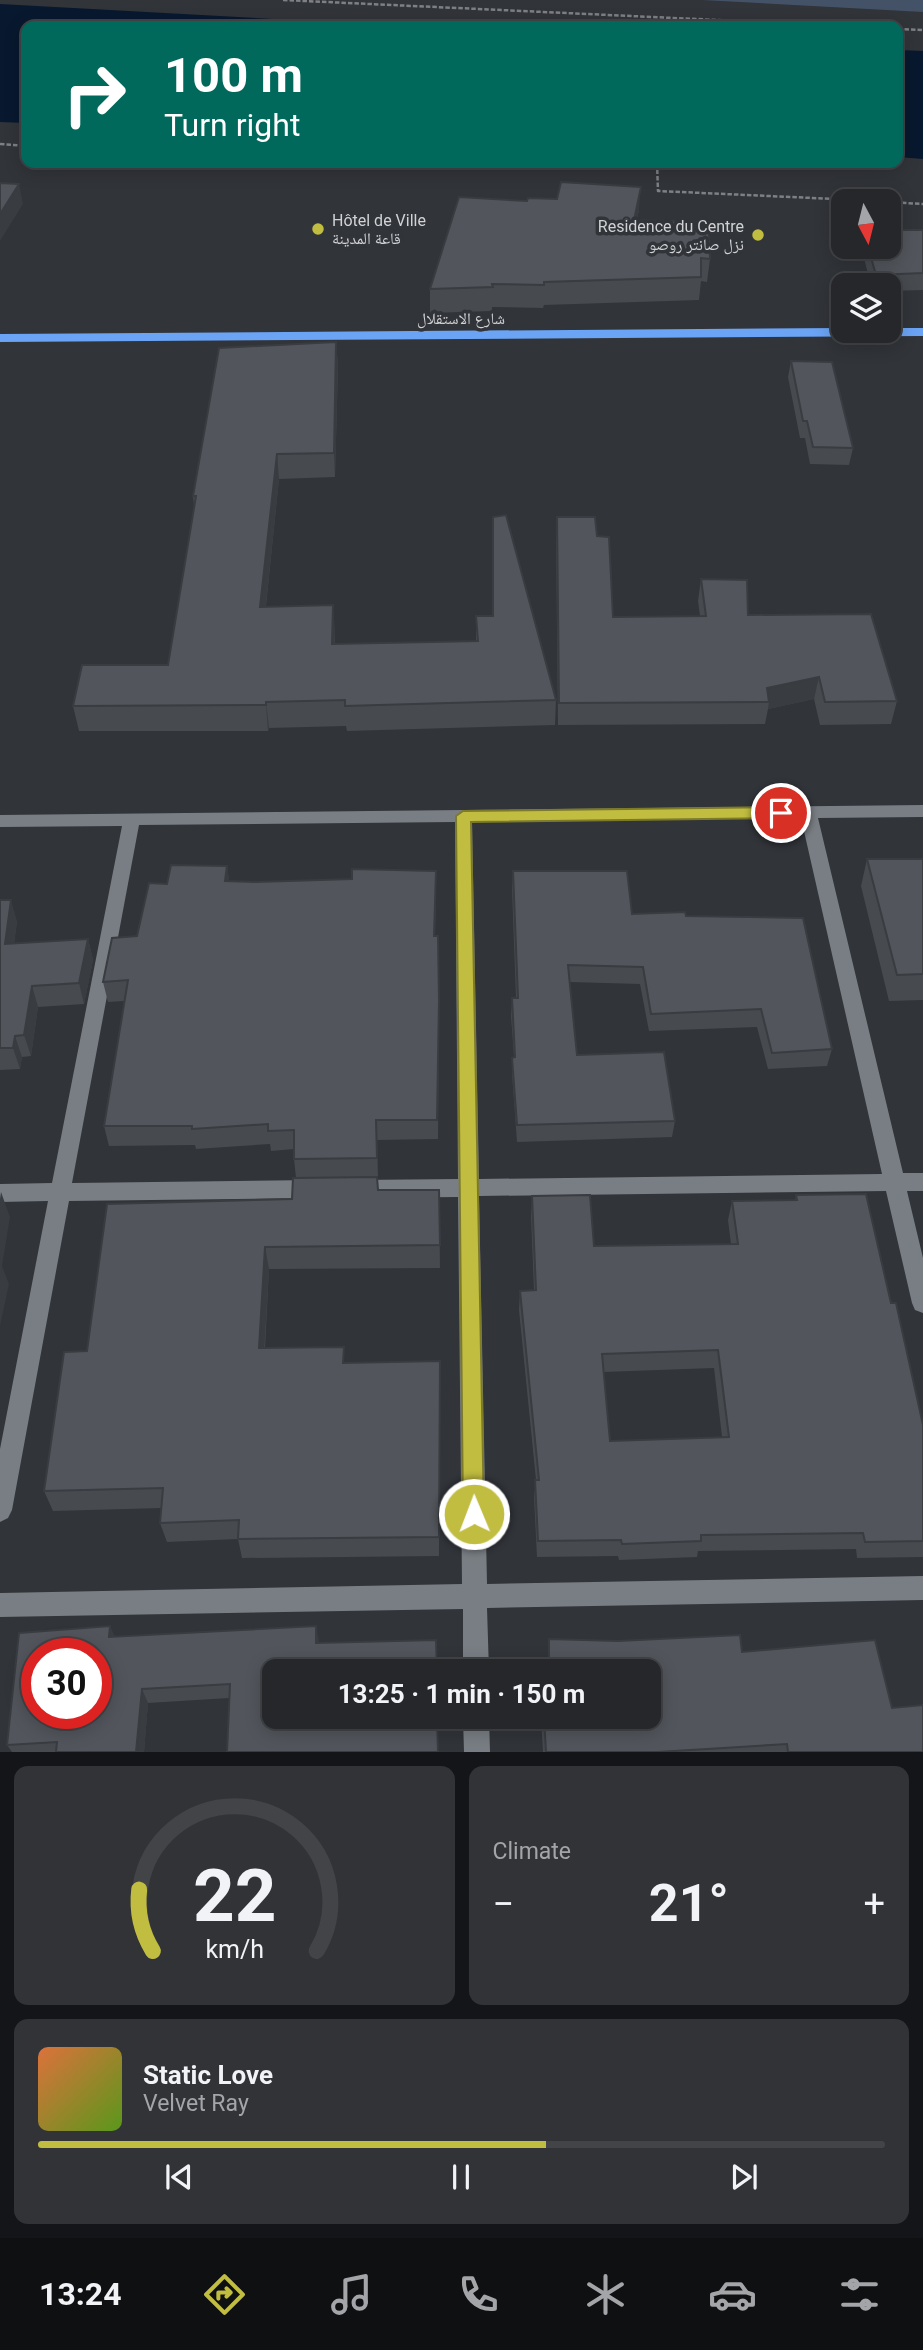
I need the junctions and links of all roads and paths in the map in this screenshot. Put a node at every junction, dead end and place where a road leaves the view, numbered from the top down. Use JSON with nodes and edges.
{"nodes":[{"id":1,"x":282,"y":0,"type":"edge"},
{"id":2,"x":739,"y":21,"type":"edge"},
{"id":3,"x":903,"y":29,"type":"edge"},
{"id":4,"x":923,"y":30,"type":"edge"},
{"id":5,"x":0,"y":145,"type":"edge"},
{"id":6,"x":21,"y":146,"type":"edge"},
{"id":7,"x":657,"y":168,"type":"edge"},
{"id":8,"x":831,"y":199,"type":"edge"},
{"id":9,"x":901,"y":203,"type":"edge"},
{"id":10,"x":923,"y":204,"type":"edge"},
{"id":11,"x":923,"y":332,"type":"edge"},
{"id":12,"x":0,"y":338,"type":"edge"},
{"id":13,"x":923,"y":811,"type":"edge"},
{"id":14,"x":808,"y":813,"type":"junction"},
{"id":15,"x":463,"y":816,"type":"junction"},
{"id":16,"x":0,"y":821,"type":"edge"},
{"id":17,"x":131,"y":821,"type":"junction"},
{"id":18,"x":895,"y":1182,"type":"junction"},
{"id":19,"x":923,"y":1182,"type":"edge"},
{"id":20,"x":469,"y":1188,"type":"junction"},
{"id":21,"x":60,"y":1192,"type":"junction"},
{"id":22,"x":0,"y":1193,"type":"edge"},
{"id":23,"x":923,"y":1303,"type":"edge"},
{"id":24,"x":0,"y":1510,"type":"edge"},
{"id":25,"x":923,"y":1588,"type":"edge"},
{"id":26,"x":475,"y":1596,"type":"junction"},
{"id":27,"x":0,"y":1605,"type":"edge"},
{"id":28,"x":476,"y":1659,"type":"edge"},
{"id":29,"x":476,"y":1729,"type":"edge"},
{"id":30,"x":477,"y":1752,"type":"edge"}],
"edges":[{"from":1,"to":2,"type":"path"},
{"from":3,"to":4,"type":"path"},
{"from":5,"to":6,"type":"path"},
{"from":7,"to":8,"type":"path"},
{"from":9,"to":10,"type":"path"},
{"from":11,"to":12,"type":"highway","name":"شارع الاستقلال"},
{"from":13,"to":14,"type":"street"},
{"from":14,"to":15,"type":"street"},
{"from":14,"to":18,"type":"street"},
{"from":15,"to":17,"type":"street"},
{"from":15,"to":20,"type":"street"},
{"from":16,"to":17,"type":"street"},
{"from":17,"to":21,"type":"street"},
{"from":18,"to":19,"type":"street"},
{"from":18,"to":20,"type":"street"},
{"from":18,"to":23,"type":"street"},
{"from":20,"to":21,"type":"street"},
{"from":20,"to":26,"type":"street"},
{"from":21,"to":22,"type":"street"},
{"from":21,"to":24,"type":"street"},
{"from":25,"to":26,"type":"street"},
{"from":26,"to":27,"type":"street"},
{"from":26,"to":28,"type":"street"},
{"from":29,"to":30,"type":"street"}]}
